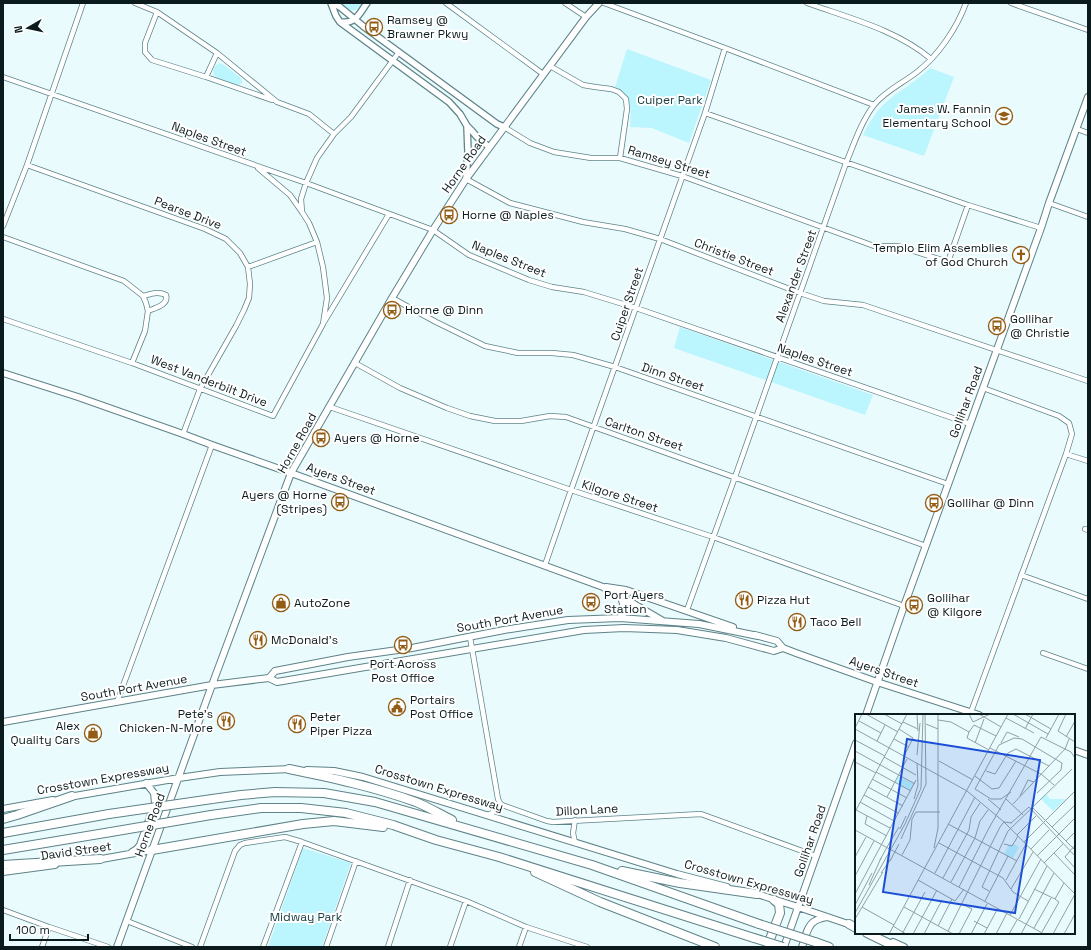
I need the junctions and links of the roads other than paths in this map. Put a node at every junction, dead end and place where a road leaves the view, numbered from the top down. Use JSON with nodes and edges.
{"nodes":[{"id":1,"x":83,"y":3,"type":"edge"},
{"id":2,"x":135,"y":3,"type":"edge"},
{"id":3,"x":332,"y":3,"type":"edge"},
{"id":4,"x":367,"y":3,"type":"edge"},
{"id":5,"x":446,"y":3,"type":"edge"},
{"id":6,"x":565,"y":3,"type":"edge"},
{"id":7,"x":599,"y":3,"type":"edge"},
{"id":8,"x":604,"y":3,"type":"edge"},
{"id":9,"x":807,"y":3,"type":"edge"},
{"id":10,"x":966,"y":3,"type":"edge"},
{"id":11,"x":1011,"y":3,"type":"edge"},
{"id":12,"x":157,"y":12,"type":"junction"},
{"id":13,"x":586,"y":17,"type":"junction"},
{"id":14,"x":355,"y":19,"type":"junction"},
{"id":15,"x":340,"y":22,"type":"junction"},
{"id":16,"x":1088,"y":30,"type":"edge"},
{"id":17,"x":725,"y":48,"type":"junction"},
{"id":18,"x":399,"y":52,"type":"junction"},
{"id":19,"x":217,"y":53,"type":"junction"},
{"id":20,"x":931,"y":59,"type":"junction"},
{"id":21,"x":392,"y":61,"type":"junction"},
{"id":22,"x":550,"y":66,"type":"junction"},
{"id":23,"x":544,"y":74,"type":"junction"},
{"id":24,"x":3,"y":77,"type":"edge"},
{"id":25,"x":206,"y":77,"type":"junction"},
{"id":26,"x":51,"y":93,"type":"junction"},
{"id":27,"x":1088,"y":97,"type":"edge"},
{"id":28,"x":277,"y":102,"type":"junction"},
{"id":29,"x":874,"y":105,"type":"junction"},
{"id":30,"x":705,"y":113,"type":"junction"},
{"id":31,"x":467,"y":126,"type":"junction"},
{"id":32,"x":504,"y":128,"type":"junction"},
{"id":33,"x":1077,"y":129,"type":"junction"},
{"id":34,"x":1088,"y":133,"type":"edge"},
{"id":35,"x":334,"y":134,"type":"junction"},
{"id":36,"x":490,"y":147,"type":"junction"},
{"id":37,"x":620,"y":158,"type":"junction"},
{"id":38,"x":846,"y":163,"type":"junction"},
{"id":39,"x":27,"y":165,"type":"junction"},
{"id":40,"x":256,"y":166,"type":"junction"},
{"id":41,"x":682,"y":176,"type":"junction"},
{"id":42,"x":466,"y":179,"type":"junction"},
{"id":43,"x":306,"y":183,"type":"junction"},
{"id":44,"x":1049,"y":203,"type":"junction"},
{"id":45,"x":968,"y":205,"type":"junction"},
{"id":46,"x":302,"y":212,"type":"junction"},
{"id":47,"x":389,"y":214,"type":"junction"},
{"id":48,"x":1088,"y":217,"type":"edge"},
{"id":49,"x":3,"y":226,"type":"edge"},
{"id":50,"x":824,"y":228,"type":"junction"},
{"id":51,"x":1041,"y":228,"type":"junction"},
{"id":52,"x":433,"y":230,"type":"junction"},
{"id":53,"x":3,"y":237,"type":"edge"},
{"id":54,"x":660,"y":239,"type":"junction"},
{"id":55,"x":316,"y":242,"type":"junction"},
{"id":56,"x":248,"y":267,"type":"junction"},
{"id":57,"x":800,"y":293,"type":"junction"},
{"id":58,"x":142,"y":296,"type":"junction"},
{"id":59,"x":392,"y":298,"type":"junction"},
{"id":60,"x":636,"y":308,"type":"junction"},
{"id":61,"x":148,"y":311,"type":"junction"},
{"id":62,"x":3,"y":319,"type":"edge"},
{"id":63,"x":323,"y":324,"type":"junction"},
{"id":64,"x":996,"y":350,"type":"junction"},
{"id":65,"x":777,"y":358,"type":"junction"},
{"id":66,"x":132,"y":363,"type":"junction"},
{"id":67,"x":355,"y":363,"type":"junction"},
{"id":68,"x":615,"y":367,"type":"junction"},
{"id":69,"x":3,"y":373,"type":"edge"},
{"id":70,"x":1088,"y":381,"type":"edge"},
{"id":71,"x":200,"y":388,"type":"junction"},
{"id":72,"x":983,"y":388,"type":"junction"},
{"id":73,"x":330,"y":407,"type":"junction"},
{"id":74,"x":756,"y":417,"type":"junction"},
{"id":75,"x":970,"y":424,"type":"junction"},
{"id":76,"x":594,"y":427,"type":"junction"},
{"id":77,"x":183,"y":434,"type":"junction"},
{"id":78,"x":212,"y":445,"type":"junction"},
{"id":79,"x":1066,"y":454,"type":"junction"},
{"id":80,"x":1088,"y":461,"type":"edge"},
{"id":81,"x":291,"y":473,"type":"junction"},
{"id":82,"x":735,"y":477,"type":"junction"},
{"id":83,"x":948,"y":484,"type":"junction"},
{"id":84,"x":571,"y":490,"type":"junction"},
{"id":85,"x":713,"y":537,"type":"junction"},
{"id":86,"x":926,"y":546,"type":"junction"},
{"id":87,"x":545,"y":566,"type":"junction"},
{"id":88,"x":1021,"y":575,"type":"junction"},
{"id":89,"x":603,"y":587,"type":"junction"},
{"id":90,"x":621,"y":597,"type":"junction"},
{"id":91,"x":1088,"y":599,"type":"edge"},
{"id":92,"x":904,"y":606,"type":"junction"},
{"id":93,"x":687,"y":610,"type":"junction"},
{"id":94,"x":620,"y":618,"type":"junction"},
{"id":95,"x":663,"y":621,"type":"junction"},
{"id":96,"x":663,"y":629,"type":"joint"},
{"id":97,"x":758,"y":636,"type":"junction"},
{"id":98,"x":470,"y":637,"type":"junction"},
{"id":99,"x":783,"y":648,"type":"junction"},
{"id":100,"x":472,"y":649,"type":"junction"},
{"id":101,"x":1043,"y":653,"type":"dead end"},
{"id":102,"x":1088,"y":669,"type":"edge"},
{"id":103,"x":269,"y":678,"type":"junction"},
{"id":104,"x":877,"y":682,"type":"junction"},
{"id":105,"x":212,"y":686,"type":"junction"},
{"id":106,"x":117,"y":702,"type":"junction"},
{"id":107,"x":971,"y":712,"type":"junction"},
{"id":108,"x":866,"y":714,"type":"edge"},
{"id":109,"x":976,"y":714,"type":"edge"},
{"id":110,"x":3,"y":722,"type":"edge"},
{"id":111,"x":855,"y":746,"type":"edge"},
{"id":112,"x":1075,"y":750,"type":"edge"},
{"id":113,"x":1088,"y":755,"type":"edge"},
{"id":114,"x":289,"y":769,"type":"junction"},
{"id":115,"x":179,"y":778,"type":"junction"},
{"id":116,"x":146,"y":783,"type":"junction"},
{"id":117,"x":72,"y":796,"type":"junction"},
{"id":118,"x":500,"y":803,"type":"junction"},
{"id":119,"x":3,"y":809,"type":"edge"},
{"id":120,"x":486,"y":815,"type":"junction"},
{"id":121,"x":3,"y":819,"type":"edge"},
{"id":122,"x":575,"y":820,"type":"junction"},
{"id":123,"x":468,"y":829,"type":"junction"},
{"id":124,"x":407,"y":830,"type":"junction"},
{"id":125,"x":3,"y":833,"type":"edge"},
{"id":126,"x":302,"y":842,"type":"junction"},
{"id":127,"x":575,"y":843,"type":"junction"},
{"id":128,"x":3,"y":850,"type":"edge"},
{"id":129,"x":152,"y":850,"type":"junction"},
{"id":130,"x":131,"y":853,"type":"junction"},
{"id":131,"x":499,"y":856,"type":"junction"},
{"id":132,"x":816,"y":856,"type":"junction"},
{"id":133,"x":100,"y":859,"type":"junction"},
{"id":134,"x":356,"y":861,"type":"junction"},
{"id":135,"x":3,"y":865,"type":"edge"},
{"id":136,"x":592,"y":865,"type":"junction"},
{"id":137,"x":3,"y":872,"type":"edge"},
{"id":138,"x":410,"y":880,"type":"junction"},
{"id":139,"x":757,"y":894,"type":"junction"},
{"id":140,"x":774,"y":900,"type":"junction"},
{"id":141,"x":466,"y":901,"type":"junction"},
{"id":142,"x":798,"y":907,"type":"junction"},
{"id":143,"x":3,"y":910,"type":"edge"},
{"id":144,"x":827,"y":917,"type":"junction"},
{"id":145,"x":127,"y":921,"type":"junction"},
{"id":146,"x":526,"y":926,"type":"junction"},
{"id":147,"x":854,"y":926,"type":"edge"},
{"id":148,"x":49,"y":927,"type":"junction"},
{"id":149,"x":869,"y":934,"type":"edge"},
{"id":150,"x":872,"y":934,"type":"edge"},
{"id":151,"x":42,"y":947,"type":"edge"},
{"id":152,"x":108,"y":947,"type":"edge"},
{"id":153,"x":117,"y":947,"type":"edge"},
{"id":154,"x":192,"y":947,"type":"edge"},
{"id":155,"x":200,"y":947,"type":"edge"},
{"id":156,"x":263,"y":947,"type":"edge"},
{"id":157,"x":326,"y":947,"type":"edge"},
{"id":158,"x":388,"y":947,"type":"edge"},
{"id":159,"x":450,"y":947,"type":"edge"},
{"id":160,"x":519,"y":947,"type":"edge"},
{"id":161,"x":584,"y":947,"type":"edge"},
{"id":162,"x":715,"y":947,"type":"edge"},
{"id":163,"x":767,"y":947,"type":"edge"},
{"id":164,"x":783,"y":947,"type":"edge"},
{"id":165,"x":802,"y":947,"type":"edge"},
{"id":166,"x":829,"y":947,"type":"edge"},
{"id":167,"x":896,"y":947,"type":"edge"},
{"id":168,"x":904,"y":947,"type":"edge"}],
"edges":[{"from":1,"to":26,"type":"street"},
{"from":2,"to":12,"type":"street"},
{"from":3,"to":14,"type":"street","name":"Ramsey Street"},
{"from":3,"to":15,"type":"street","name":"Ramsey Street"},
{"from":4,"to":14,"type":"street"},
{"from":5,"to":23,"type":"street"},
{"from":6,"to":13,"type":"street"},
{"from":7,"to":13,"type":"main road","name":"Horne Road"},
{"from":8,"to":17,"type":"street"},
{"from":9,"to":20,"type":"street"},
{"from":10,"to":20,"type":"street","name":"Alexander Street"},
{"from":11,"to":16,"type":"street"},
{"from":12,"to":19,"type":"street"},
{"from":12,"to":25,"type":"street"},
{"from":13,"to":22,"type":"main road","name":"Horne Road"},
{"from":14,"to":15,"type":"street"},
{"from":14,"to":18,"type":"street","name":"Ramsey Street"},
{"from":15,"to":21,"type":"street"},
{"from":17,"to":29,"type":"street"},
{"from":17,"to":30,"type":"street","name":"Cuiper Street"},
{"from":18,"to":21,"type":"street"},
{"from":18,"to":32,"type":"street","name":"Ramsey Street"},
{"from":19,"to":25,"type":"street"},
{"from":19,"to":28,"type":"street"},
{"from":20,"to":29,"type":"street","name":"Alexander Street"},
{"from":21,"to":31,"type":"street"},
{"from":21,"to":35,"type":"street"},
{"from":22,"to":23,"type":"main road","name":"Horne Road"},
{"from":22,"to":37,"type":"street"},
{"from":23,"to":32,"type":"main road","name":"Horne Road"},
{"from":24,"to":26,"type":"street","name":"Naples Street"},
{"from":25,"to":28,"type":"street"},
{"from":26,"to":39,"type":"street"},
{"from":26,"to":40,"type":"street","name":"Naples Street"},
{"from":27,"to":33,"type":"main road","name":"Gollihar Road"},
{"from":28,"to":35,"type":"street"},
{"from":29,"to":38,"type":"street","name":"Alexander Street"},
{"from":30,"to":38,"type":"street"},
{"from":30,"to":41,"type":"street","name":"Cuiper Street"},
{"from":31,"to":36,"type":"street"},
{"from":31,"to":42,"type":"street"},
{"from":32,"to":36,"type":"main road","name":"Horne Road"},
{"from":32,"to":37,"type":"street","name":"Ramsey Street"},
{"from":33,"to":34,"type":"street"},
{"from":33,"to":44,"type":"main road","name":"Gollihar Road"},
{"from":35,"to":43,"type":"street"},
{"from":36,"to":42,"type":"main road","name":"Horne Road"},
{"from":37,"to":41,"type":"street","name":"Ramsey Street"},
{"from":38,"to":45,"type":"street"},
{"from":38,"to":50,"type":"street","name":"Alexander Street"},
{"from":39,"to":49,"type":"street"},
{"from":39,"to":56,"type":"street","name":"Pearse Drive"},
{"from":40,"to":43,"type":"street","name":"Naples Street"},
{"from":40,"to":46,"type":"street","name":"West Vanderbilt Drive"},
{"from":41,"to":50,"type":"street","name":"Ramsey Street"},
{"from":41,"to":54,"type":"street","name":"Cuiper Street"},
{"from":42,"to":52,"type":"main road","name":"Horne Road"},
{"from":42,"to":54,"type":"street","name":"Christie Street"},
{"from":43,"to":46,"type":"street"},
{"from":43,"to":47,"type":"street","name":"Naples Street"},
{"from":44,"to":48,"type":"street"},
{"from":44,"to":51,"type":"main road","name":"Gollihar Road"},
{"from":45,"to":50,"type":"street","name":"Ramsey Street"},
{"from":45,"to":51,"type":"street"},
{"from":46,"to":55,"type":"street","name":"West Vanderbilt Drive"},
{"from":47,"to":52,"type":"street","name":"Naples Street"},
{"from":47,"to":63,"type":"street"},
{"from":50,"to":57,"type":"street","name":"Alexander Street"},
{"from":51,"to":64,"type":"main road","name":"Gollihar Road"},
{"from":52,"to":59,"type":"main road","name":"Horne Road"},
{"from":52,"to":60,"type":"street","name":"Naples Street"},
{"from":53,"to":58,"type":"street"},
{"from":54,"to":57,"type":"street","name":"Christie Street"},
{"from":54,"to":60,"type":"street","name":"Cuiper Street"},
{"from":55,"to":56,"type":"street"},
{"from":55,"to":63,"type":"street","name":"West Vanderbilt Drive"},
{"from":56,"to":71,"type":"street","name":"Pearse Drive"},
{"from":57,"to":64,"type":"street","name":"Christie Street"},
{"from":57,"to":65,"type":"street","name":"Alexander Street"},
{"from":58,"to":61,"type":"street"},
{"from":58,"to":61,"type":"street"},
{"from":59,"to":67,"type":"main road","name":"Horne Road"},
{"from":59,"to":68,"type":"street","name":"Dinn Street"},
{"from":60,"to":65,"type":"street","name":"Naples Street"},
{"from":60,"to":68,"type":"street","name":"Cuiper Street"},
{"from":61,"to":66,"type":"street"},
{"from":62,"to":66,"type":"street","name":"West Vanderbilt Drive"},
{"from":63,"to":71,"type":"street","name":"West Vanderbilt Drive"},
{"from":64,"to":70,"type":"street","name":"Christie Street"},
{"from":64,"to":72,"type":"main road","name":"Gollihar Road"},
{"from":65,"to":74,"type":"street","name":"Alexander Street"},
{"from":65,"to":75,"type":"street","name":"Naples Street"},
{"from":66,"to":71,"type":"street","name":"West Vanderbilt Drive"},
{"from":67,"to":73,"type":"main road","name":"Horne Road"},
{"from":67,"to":76,"type":"street","name":"Carlton Street"},
{"from":68,"to":74,"type":"street","name":"Dinn Street"},
{"from":68,"to":76,"type":"street","name":"Cuiper Street"},
{"from":69,"to":77,"type":"main road","name":"Ayers Street"},
{"from":71,"to":77,"type":"street","name":"Pearse Drive"},
{"from":72,"to":75,"type":"main road","name":"Gollihar Road"},
{"from":72,"to":79,"type":"street"},
{"from":73,"to":81,"type":"main road","name":"Horne Road"},
{"from":73,"to":84,"type":"street","name":"Kilgore Street"},
{"from":74,"to":82,"type":"street","name":"Alexander Street"},
{"from":74,"to":83,"type":"street","name":"Dinn Street"},
{"from":75,"to":83,"type":"main road","name":"Gollihar Road"},
{"from":76,"to":82,"type":"street","name":"Carlton Street"},
{"from":76,"to":84,"type":"street","name":"Cuiper Street"},
{"from":77,"to":78,"type":"main road","name":"Ayers Street"},
{"from":78,"to":81,"type":"main road","name":"Ayers Street"},
{"from":78,"to":106,"type":"street"},
{"from":79,"to":80,"type":"street"},
{"from":79,"to":88,"type":"street"},
{"from":81,"to":87,"type":"main road","name":"Ayers Street"},
{"from":81,"to":105,"type":"main road","name":"Horne Road"},
{"from":82,"to":85,"type":"street","name":"Alexander Street"},
{"from":82,"to":86,"type":"street","name":"Carlton Street"},
{"from":83,"to":86,"type":"main road","name":"Gollihar Road"},
{"from":84,"to":85,"type":"street","name":"Kilgore Street"},
{"from":84,"to":87,"type":"street","name":"Cuiper Street"},
{"from":85,"to":92,"type":"street","name":"Kilgore Street"},
{"from":85,"to":93,"type":"street","name":"Alexander Street"},
{"from":86,"to":92,"type":"main road","name":"Gollihar Road"},
{"from":87,"to":89,"type":"main road","name":"Ayers Street"},
{"from":88,"to":91,"type":"street"},
{"from":88,"to":107,"type":"street"},
{"from":89,"to":90,"type":"main road","name":"Ayers Street"},
{"from":89,"to":93,"type":"main road","name":"Ayers Street"},
{"from":90,"to":94,"type":"main road"},
{"from":90,"to":95,"type":"main road","name":"Ayers Street"},
{"from":92,"to":104,"type":"main road","name":"Gollihar Road"},
{"from":93,"to":97,"type":"main road","name":"Ayers Street"},
{"from":94,"to":95,"type":"main road","name":"South Port Avenue"},
{"from":94,"to":98,"type":"main road","name":"South Port Avenue"},
{"from":95,"to":97,"type":"main road","name":"South Port Avenue"},
{"from":96,"to":99,"type":"main road","name":"Ayers Street"},
{"from":96,"to":100,"type":"main road","name":"South Port Avenue"},
{"from":97,"to":99,"type":"main road","name":"Ayers Street"},
{"from":98,"to":100,"type":"street"},
{"from":98,"to":103,"type":"main road","name":"South Port Avenue"},
{"from":99,"to":104,"type":"main road","name":"Ayers Street"},
{"from":100,"to":103,"type":"main road","name":"South Port Avenue"},
{"from":100,"to":118,"type":"street"},
{"from":101,"to":102,"type":"street"},
{"from":103,"to":105,"type":"main road","name":"South Port Avenue"},
{"from":104,"to":107,"type":"main road","name":"Ayers Street"},
{"from":104,"to":108,"type":"main road","name":"Gollihar Road"},
{"from":105,"to":106,"type":"main road","name":"South Port Avenue"},
{"from":105,"to":115,"type":"main road","name":"Horne Road"},
{"from":106,"to":110,"type":"main road","name":"South Port Avenue"},
{"from":107,"to":109,"type":"main road","name":"Ayers Street"},
{"from":111,"to":132,"type":"main road","name":"Gollihar Road"},
{"from":112,"to":113,"type":"main road"},
{"from":114,"to":115,"type":"main road","name":"Crosstown Expressway"},
{"from":114,"to":120,"type":"main road","name":"Crosstown Expressway"},
{"from":114,"to":123,"type":"highway"},
{"from":115,"to":116,"type":"main road","name":"Crosstown Expressway"},
{"from":115,"to":129,"type":"main road","name":"Horne Road"},
{"from":116,"to":117,"type":"main road","name":"Crosstown Expressway"},
{"from":116,"to":130,"type":"main road"},
{"from":117,"to":119,"type":"main road","name":"Crosstown Expressway"},
{"from":117,"to":121,"type":"highway"},
{"from":118,"to":120,"type":"street"},
{"from":118,"to":122,"type":"street","name":"Dillon Lane"},
{"from":120,"to":127,"type":"main road","name":"Crosstown Expressway"},
{"from":122,"to":127,"type":"street"},
{"from":122,"to":132,"type":"street","name":"Dillon Lane"},
{"from":123,"to":125,"type":"highway","bridge":true},
{"from":123,"to":136,"type":"highway"},
{"from":124,"to":128,"type":"highway","bridge":true},
{"from":124,"to":129,"type":"highway"},
{"from":124,"to":131,"type":"highway"},
{"from":126,"to":134,"type":"street"},
{"from":126,"to":155,"type":"street"},
{"from":126,"to":156,"type":"street"},
{"from":127,"to":139,"type":"main road","name":"Crosstown Expressway"},
{"from":129,"to":130,"type":"main road","name":"David Street"},
{"from":129,"to":145,"type":"main road","name":"Horne Road"},
{"from":130,"to":133,"type":"main road","name":"David Street"},
{"from":131,"to":162,"type":"highway"},
{"from":131,"to":164,"type":"highway","bridge":true},
{"from":132,"to":142,"type":"main road","name":"Gollihar Road"},
{"from":133,"to":135,"type":"highway"},
{"from":133,"to":137,"type":"main road","name":"David Street"},
{"from":134,"to":138,"type":"street"},
{"from":134,"to":157,"type":"street"},
{"from":136,"to":139,"type":"highway"},
{"from":136,"to":166,"type":"highway","bridge":true},
{"from":138,"to":141,"type":"street"},
{"from":138,"to":158,"type":"street"},
{"from":139,"to":140,"type":"main road","name":"Crosstown Expressway"},
{"from":140,"to":142,"type":"main road","name":"Crosstown Expressway"},
{"from":140,"to":163,"type":"highway"},
{"from":141,"to":146,"type":"street"},
{"from":141,"to":159,"type":"street"},
{"from":142,"to":144,"type":"main road","name":"Crosstown Expressway"},
{"from":142,"to":164,"type":"main road","name":"Gollihar Road"},
{"from":143,"to":148,"type":"street"},
{"from":144,"to":147,"type":"main road","name":"Crosstown Expressway"},
{"from":144,"to":165,"type":"main road"},
{"from":145,"to":153,"type":"main road","name":"Horne Road"},
{"from":145,"to":154,"type":"street"},
{"from":146,"to":160,"type":"street"},
{"from":146,"to":161,"type":"street"},
{"from":148,"to":151,"type":"street"},
{"from":148,"to":152,"type":"street"},
{"from":149,"to":167,"type":"highway"},
{"from":150,"to":168,"type":"main road"}]}
